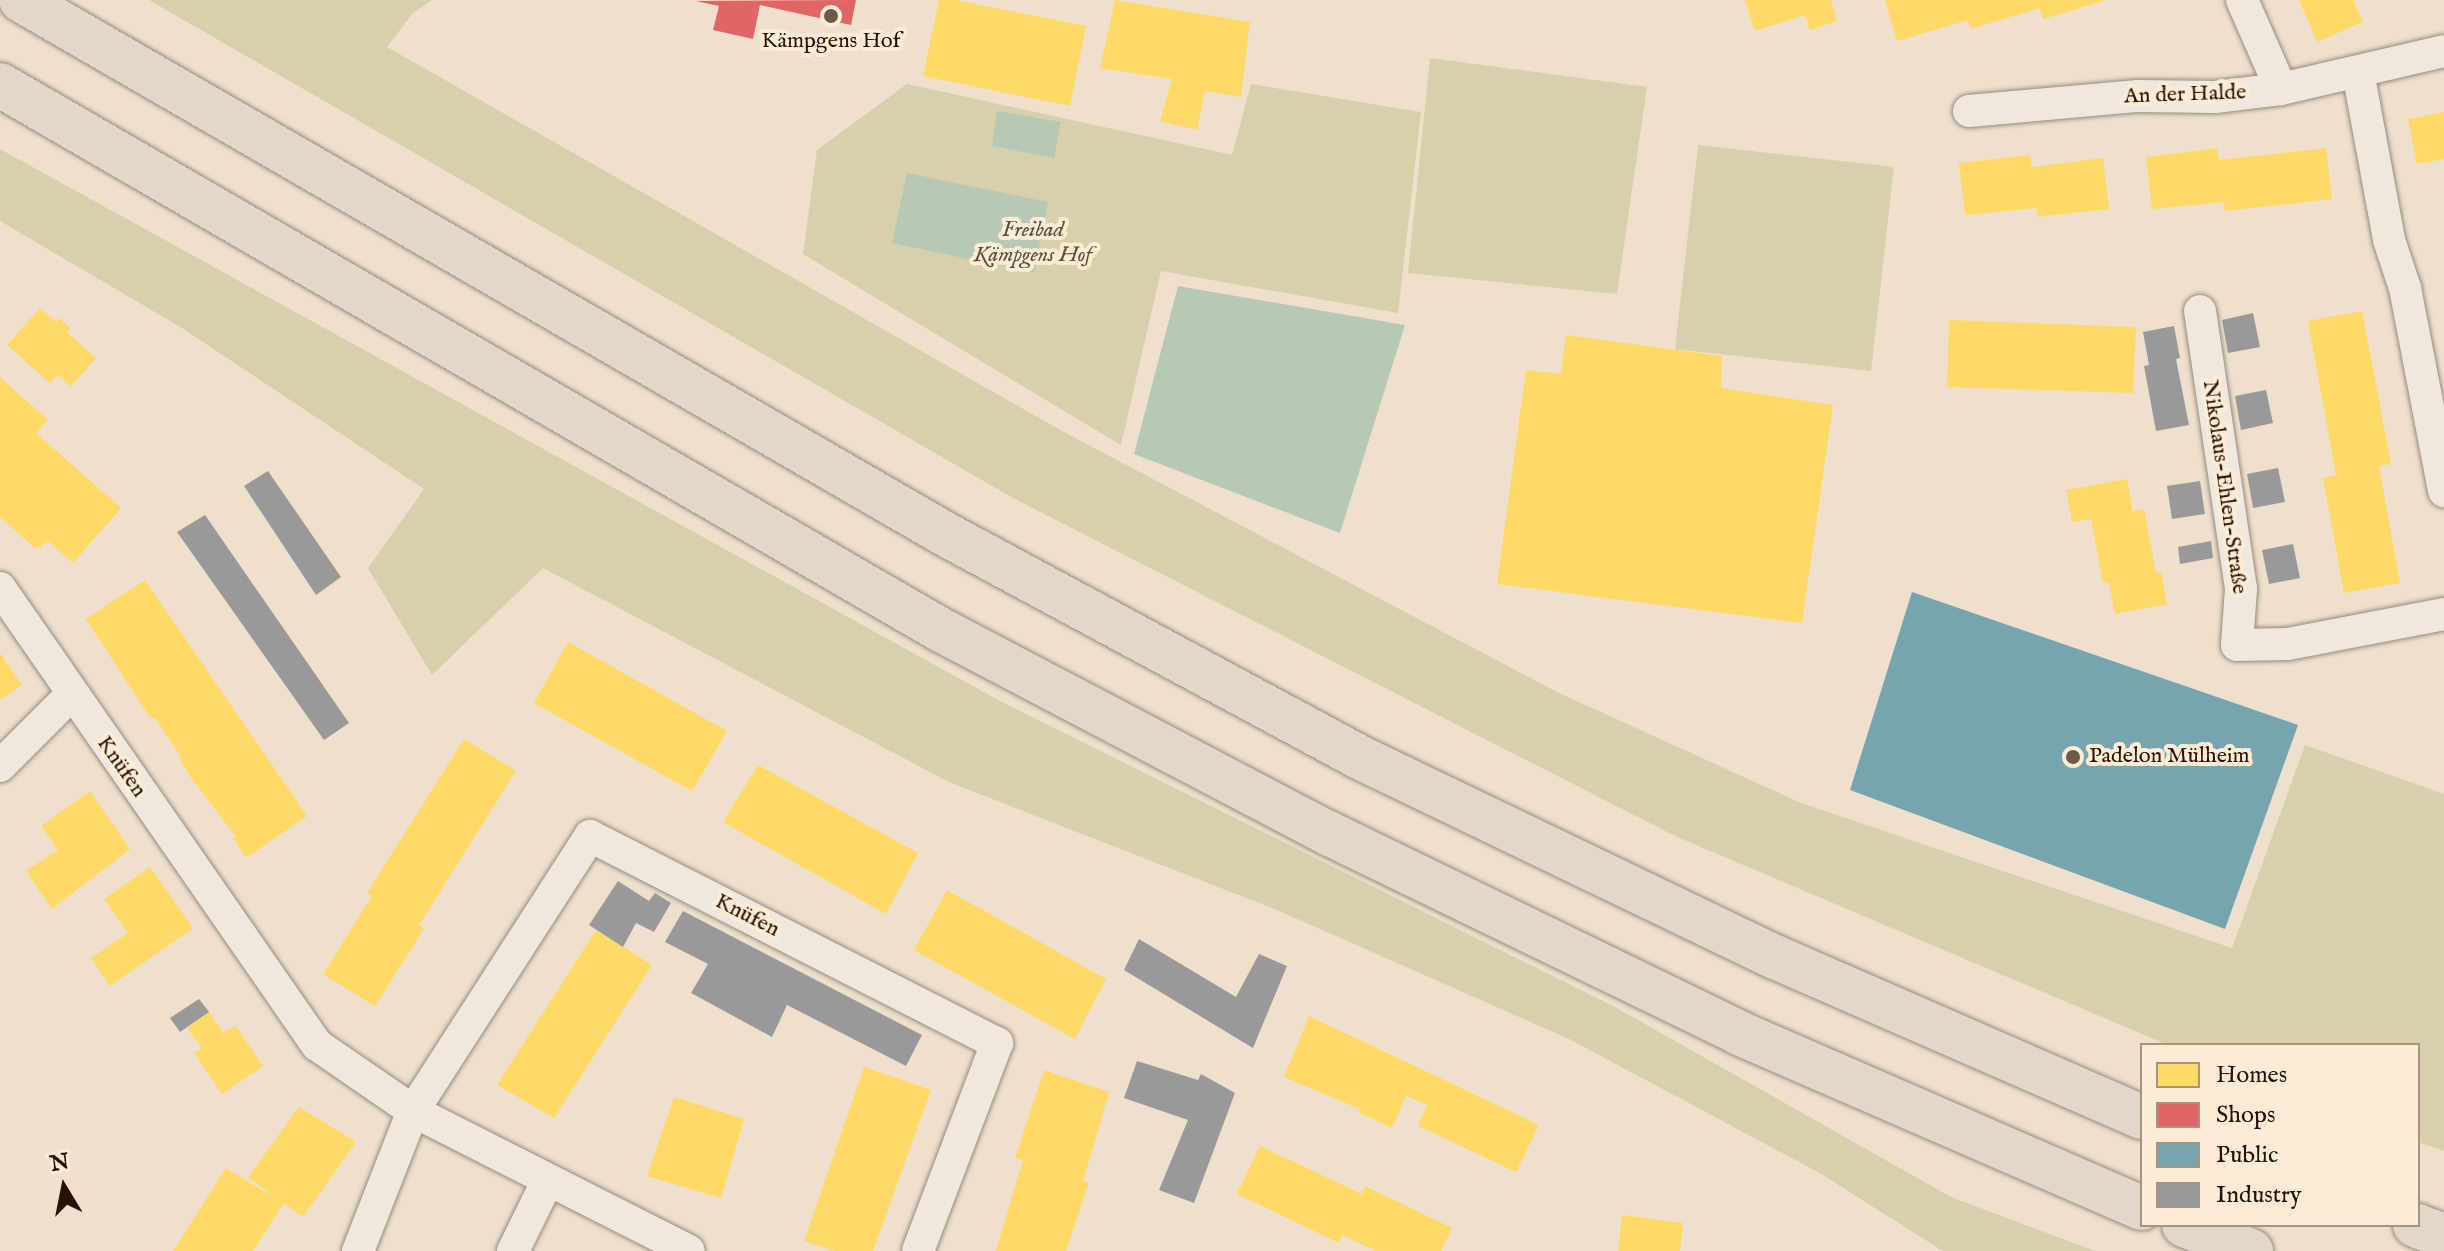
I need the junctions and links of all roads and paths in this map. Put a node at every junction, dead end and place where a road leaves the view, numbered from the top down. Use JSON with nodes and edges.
{"nodes":[{"id":1,"x":21,"y":0,"type":"edge"},
{"id":2,"x":2242,"y":0,"type":"edge"},
{"id":3,"x":2444,"y":51,"type":"edge"},
{"id":4,"x":2358,"y":72,"type":"junction"},
{"id":5,"x":0,"y":85,"type":"edge"},
{"id":6,"x":2281,"y":89,"type":"junction"},
{"id":7,"x":1969,"y":111,"type":"dead end"},
{"id":8,"x":2200,"y":311,"type":"dead end"},
{"id":9,"x":2442,"y":472,"type":"edge"},
{"id":10,"x":0,"y":588,"type":"edge"},
{"id":11,"x":2444,"y":614,"type":"edge"},
{"id":12,"x":71,"y":695,"type":"junction"},
{"id":13,"x":0,"y":766,"type":"edge"},
{"id":14,"x":413,"y":1111,"type":"junction"},
{"id":15,"x":2140,"y":1116,"type":"edge"},
{"id":16,"x":548,"y":1180,"type":"junction"},
{"id":17,"x":2140,"y":1207,"type":"edge"},
{"id":18,"x":2189,"y":1227,"type":"edge"},
{"id":19,"x":2420,"y":1227,"type":"edge"},
{"id":20,"x":2444,"y":1236,"type":"edge"},
{"id":21,"x":358,"y":1251,"type":"edge"},
{"id":22,"x":513,"y":1251,"type":"edge"},
{"id":23,"x":689,"y":1251,"type":"edge"},
{"id":24,"x":918,"y":1251,"type":"edge"},
{"id":25,"x":2251,"y":1251,"type":"edge"}],
"edges":[{"from":1,"to":15,"type":"highway"},
{"from":2,"to":6,"type":"street"},
{"from":3,"to":4,"type":"street","name":"An der Halde"},
{"from":4,"to":6,"type":"street","name":"An der Halde"},
{"from":4,"to":9,"type":"street"},
{"from":5,"to":17,"type":"highway"},
{"from":6,"to":7,"type":"street","name":"An der Halde"},
{"from":8,"to":11,"type":"street","name":"Nikolaus-Ehlen-Straße"},
{"from":10,"to":12,"type":"street","name":"Knüfen"},
{"from":12,"to":13,"type":"street"},
{"from":12,"to":14,"type":"street","name":"Knüfen"},
{"from":14,"to":16,"type":"street","name":"Knüfen"},
{"from":14,"to":21,"type":"street","name":"Knüfen"},
{"from":14,"to":24,"type":"street","name":"Knüfen"},
{"from":16,"to":22,"type":"street"},
{"from":16,"to":23,"type":"street","name":"Knüfen"},
{"from":18,"to":25,"type":"highway"},
{"from":19,"to":20,"type":"highway"}]}
